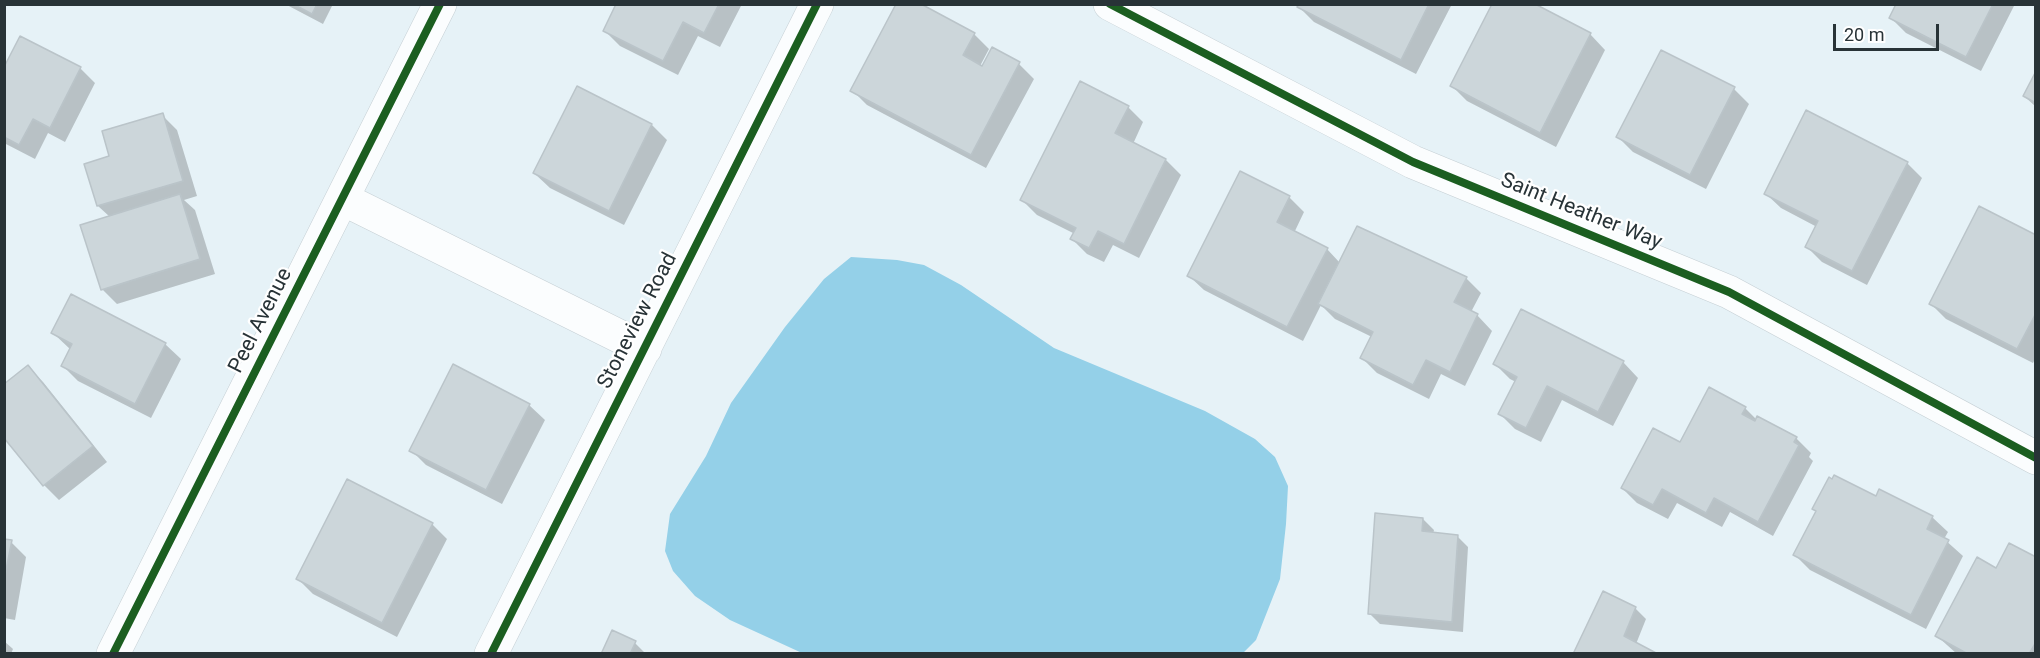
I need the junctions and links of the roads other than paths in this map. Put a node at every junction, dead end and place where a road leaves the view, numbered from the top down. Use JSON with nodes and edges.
{"nodes":[{"id":1,"x":440,"y":4,"type":"edge"},
{"id":2,"x":817,"y":4,"type":"edge"},
{"id":3,"x":1110,"y":4,"type":"edge"},
{"id":4,"x":343,"y":199,"type":"junction"},
{"id":5,"x":645,"y":349,"type":"junction"},
{"id":6,"x":2036,"y":458,"type":"edge"},
{"id":7,"x":113,"y":654,"type":"edge"},
{"id":8,"x":491,"y":654,"type":"edge"}],
"edges":[{"from":1,"to":4,"type":"street","name":"Peel Avenue"},
{"from":2,"to":5,"type":"street","name":"Stoneview Road"},
{"from":3,"to":6,"type":"street","name":"Saint Heather Way"},
{"from":4,"to":5,"type":"street","name":"Stoneview Road"},
{"from":4,"to":7,"type":"street","name":"Peel Avenue"},
{"from":5,"to":8,"type":"street","name":"Stoneview Road"}]}
